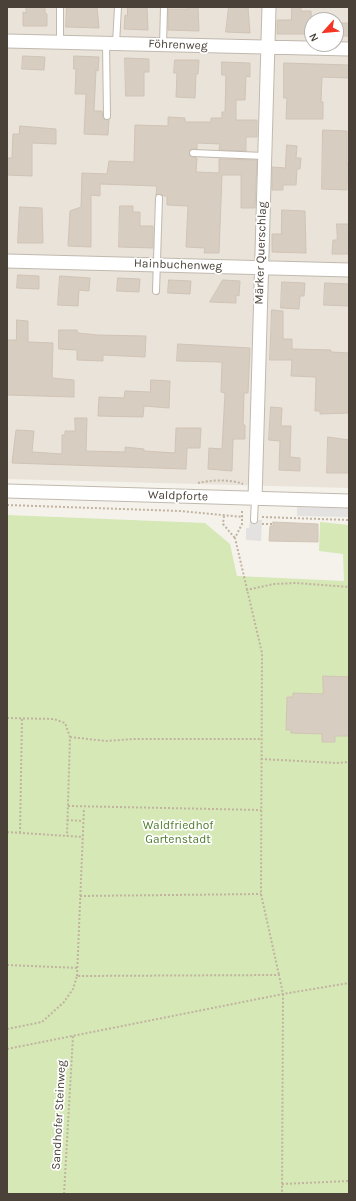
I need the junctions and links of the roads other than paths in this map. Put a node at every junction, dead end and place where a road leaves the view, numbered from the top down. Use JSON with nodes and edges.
{"nodes":[{"id":1,"x":60,"y":7,"type":"edge"},
{"id":2,"x":118,"y":7,"type":"edge"},
{"id":3,"x":164,"y":7,"type":"edge"},
{"id":4,"x":269,"y":7,"type":"edge"},
{"id":5,"x":7,"y":41,"type":"edge"},
{"id":6,"x":60,"y":42,"type":"junction"},
{"id":7,"x":111,"y":43,"type":"junction"},
{"id":8,"x":163,"y":45,"type":"junction"},
{"id":9,"x":268,"y":48,"type":"junction"},
{"id":10,"x":349,"y":49,"type":"edge"},
{"id":11,"x":107,"y":116,"type":"dead end"},
{"id":12,"x":193,"y":153,"type":"dead end"},
{"id":13,"x":264,"y":156,"type":"junction"},
{"id":14,"x":159,"y":198,"type":"dead end"},
{"id":15,"x":7,"y":261,"type":"edge"},
{"id":16,"x":157,"y":265,"type":"junction"},
{"id":17,"x":261,"y":268,"type":"junction"},
{"id":18,"x":349,"y":270,"type":"edge"},
{"id":19,"x":156,"y":291,"type":"dead end"},
{"id":20,"x":7,"y":491,"type":"edge"},
{"id":21,"x":249,"y":498,"type":"junction"},
{"id":22,"x":349,"y":501,"type":"edge"},
{"id":23,"x":254,"y":519,"type":"road end"}],
"edges":[{"from":1,"to":6,"type":"lane"},
{"from":2,"to":7,"type":"lane"},
{"from":3,"to":8,"type":"lane"},
{"from":4,"to":9,"type":"street","name":"Märker Querschlag"},
{"from":5,"to":6,"type":"street","name":"Föhrenweg"},
{"from":6,"to":7,"type":"street","name":"Föhrenweg"},
{"from":7,"to":8,"type":"street","name":"Föhrenweg"},
{"from":7,"to":11,"type":"lane"},
{"from":8,"to":9,"type":"street","name":"Föhrenweg"},
{"from":9,"to":10,"type":"street","name":"Föhrenweg"},
{"from":9,"to":13,"type":"street","name":"Märker Querschlag"},
{"from":12,"to":13,"type":"lane"},
{"from":13,"to":17,"type":"street","name":"Märker Querschlag"},
{"from":14,"to":16,"type":"lane"},
{"from":15,"to":16,"type":"street","name":"Hainbuchenweg"},
{"from":16,"to":17,"type":"street","name":"Hainbuchenweg"},
{"from":16,"to":19,"type":"lane"},
{"from":17,"to":18,"type":"street","name":"Hainbuchenweg"},
{"from":17,"to":21,"type":"street","name":"Märker Querschlag"},
{"from":20,"to":21,"type":"street","name":"Waldpforte"},
{"from":21,"to":22,"type":"street","name":"Waldpforte"},
{"from":21,"to":23,"type":"lane"}]}
